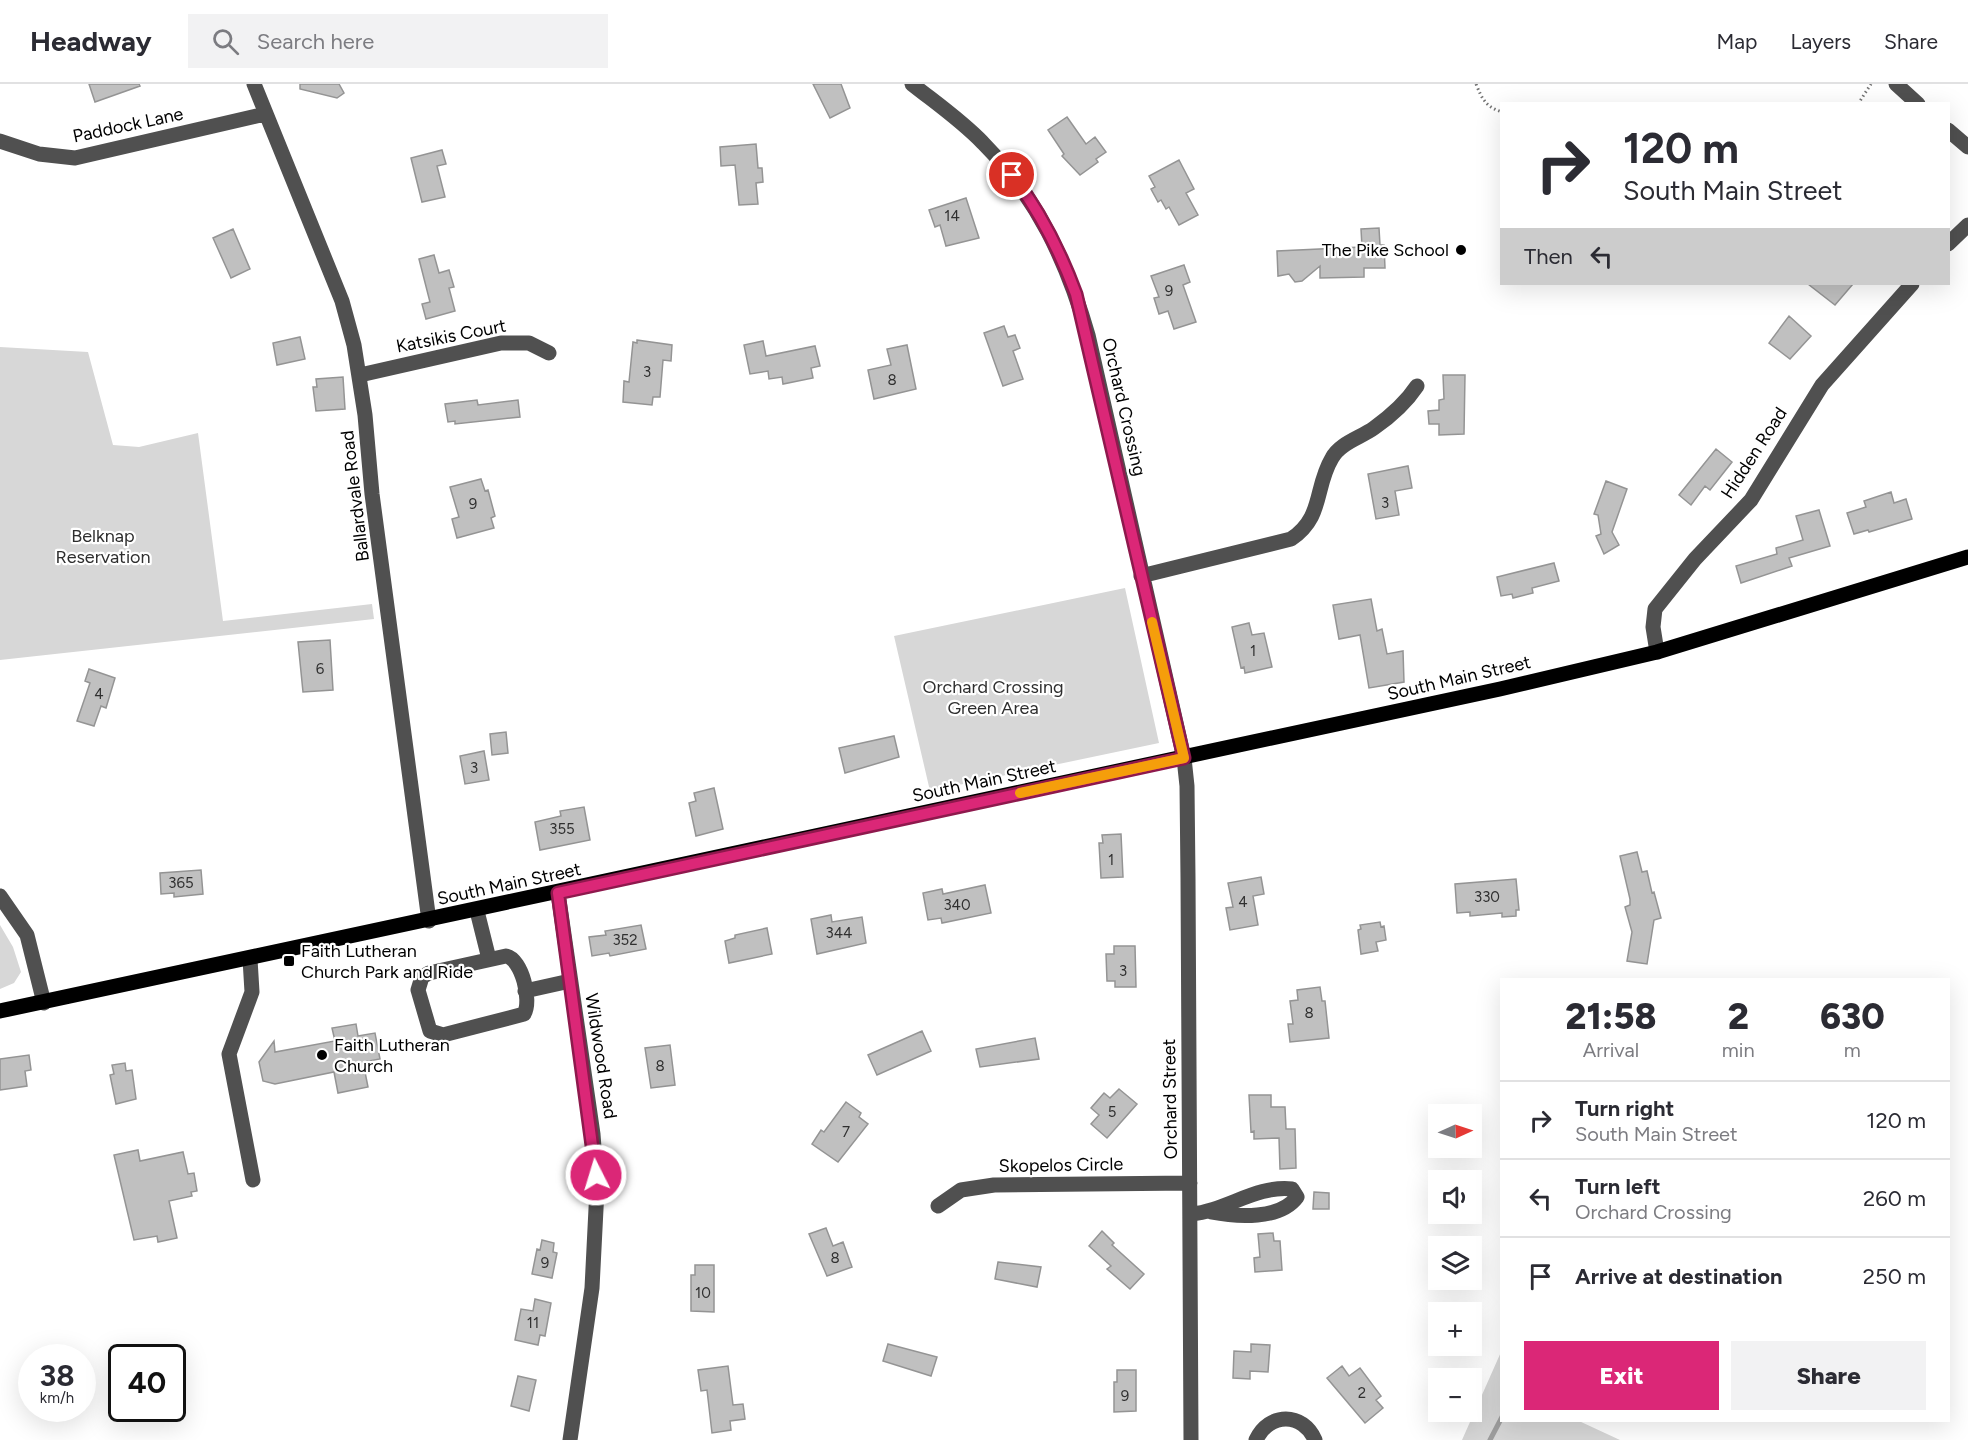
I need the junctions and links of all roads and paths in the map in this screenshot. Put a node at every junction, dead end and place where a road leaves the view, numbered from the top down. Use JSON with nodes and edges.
{"nodes":[{"id":1,"x":254,"y":84,"type":"edge"},
{"id":2,"x":912,"y":84,"type":"edge"},
{"id":3,"x":1476,"y":84,"type":"edge"},
{"id":4,"x":1871,"y":84,"type":"edge"},
{"id":5,"x":1896,"y":84,"type":"edge"},
{"id":6,"x":1859,"y":102,"type":"edge"},
{"id":7,"x":1916,"y":102,"type":"edge"},
{"id":8,"x":1500,"y":111,"type":"edge"},
{"id":9,"x":265,"y":114,"type":"junction"},
{"id":10,"x":1950,"y":132,"type":"edge"},
{"id":11,"x":0,"y":141,"type":"edge"},
{"id":12,"x":1968,"y":147,"type":"edge"},
{"id":13,"x":1968,"y":225,"type":"edge"},
{"id":14,"x":1950,"y":242,"type":"edge"},
{"id":15,"x":1911,"y":285,"type":"edge"},
{"id":16,"x":549,"y":353,"type":"dead end"},
{"id":17,"x":360,"y":375,"type":"junction"},
{"id":18,"x":1417,"y":386,"type":"dead end"},
{"id":19,"x":1968,"y":557,"type":"edge"},
{"id":20,"x":1141,"y":576,"type":"junction"},
{"id":21,"x":1657,"y":652,"type":"junction"},
{"id":22,"x":1184,"y":758,"type":"junction"},
{"id":23,"x":558,"y":893,"type":"junction"},
{"id":24,"x":0,"y":896,"type":"edge"},
{"id":25,"x":477,"y":911,"type":"junction"},
{"id":26,"x":429,"y":921,"type":"junction"},
{"id":27,"x":250,"y":959,"type":"junction"},
{"id":28,"x":489,"y":959,"type":"junction"},
{"id":29,"x":570,"y":981,"type":"junction"},
{"id":30,"x":525,"y":990,"type":"junction"},
{"id":31,"x":44,"y":1003,"type":"junction"},
{"id":32,"x":0,"y":1011,"type":"edge"},
{"id":33,"x":253,"y":1180,"type":"dead end"},
{"id":34,"x":1190,"y":1183,"type":"junction"},
{"id":35,"x":938,"y":1206,"type":"dead end"},
{"id":36,"x":1211,"y":1212,"type":"dead end"},
{"id":37,"x":1191,"y":1214,"type":"junction"},
{"id":38,"x":570,"y":1440,"type":"edge"},
{"id":39,"x":1191,"y":1440,"type":"edge"},
{"id":40,"x":1257,"y":1440,"type":"edge"},
{"id":41,"x":1315,"y":1440,"type":"edge"}],
"edges":[{"from":1,"to":9,"type":"street","name":"Ballardvale Road"},
{"from":2,"to":20,"type":"street","name":"Orchard Crossing"},
{"from":3,"to":8,"type":"path"},
{"from":4,"to":6,"type":"path"},
{"from":5,"to":7,"type":"street"},
{"from":9,"to":11,"type":"street","name":"Paddock Lane"},
{"from":9,"to":17,"type":"street","name":"Ballardvale Road"},
{"from":10,"to":12,"type":"street"},
{"from":13,"to":14,"type":"street"},
{"from":15,"to":21,"type":"street","name":"Hidden Road"},
{"from":16,"to":17,"type":"street","name":"Katsikis Court"},
{"from":17,"to":26,"type":"street","name":"Ballardvale Road"},
{"from":18,"to":20,"type":"street"},
{"from":19,"to":21,"type":"main road","name":"South Main Street"},
{"from":20,"to":22,"type":"street","name":"Orchard Crossing"},
{"from":21,"to":22,"type":"main road","name":"South Main Street"},
{"from":22,"to":23,"type":"main road","name":"South Main Street"},
{"from":22,"to":34,"type":"street","name":"Orchard Street"},
{"from":23,"to":25,"type":"main road","name":"South Main Street"},
{"from":23,"to":29,"type":"street","name":"Wildwood Road"},
{"from":24,"to":31,"type":"street"},
{"from":25,"to":26,"type":"main road","name":"South Main Street"},
{"from":25,"to":28,"type":"street"},
{"from":26,"to":27,"type":"main road","name":"South Main Street"},
{"from":27,"to":31,"type":"main road","name":"South Main Street"},
{"from":27,"to":33,"type":"street"},
{"from":28,"to":30,"type":"street"},
{"from":28,"to":30,"type":"street"},
{"from":29,"to":30,"type":"street"},
{"from":29,"to":38,"type":"street","name":"Wildwood Road"},
{"from":31,"to":32,"type":"main road","name":"South Main Street"},
{"from":34,"to":35,"type":"street","name":"Skopelos Circle"},
{"from":34,"to":37,"type":"street","name":"Orchard Street"},
{"from":36,"to":37,"type":"street"},
{"from":37,"to":39,"type":"street","name":"Orchard Street"},
{"from":40,"to":41,"type":"street"}]}
